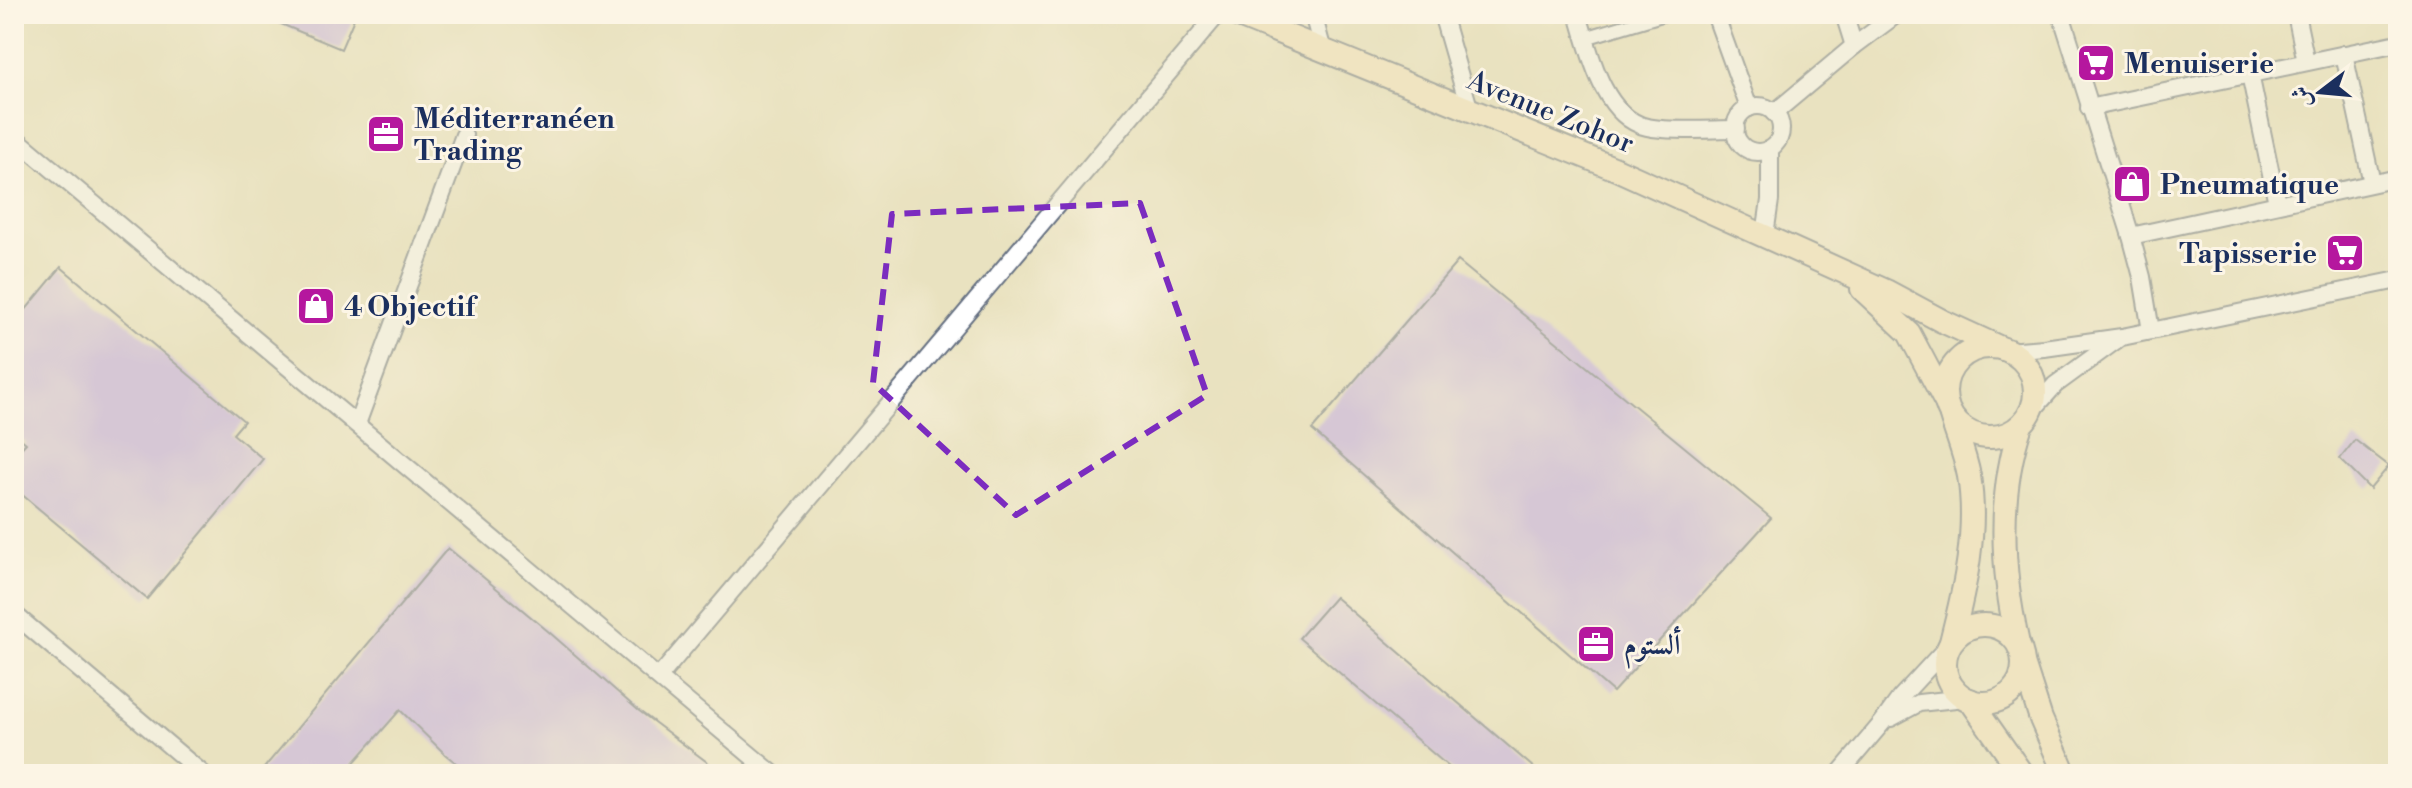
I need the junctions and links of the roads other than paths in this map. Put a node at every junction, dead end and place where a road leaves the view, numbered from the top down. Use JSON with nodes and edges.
{"nodes":[{"id":1,"x":1218,"y":14,"type":"edge"},
{"id":2,"x":1234,"y":14,"type":"edge"},
{"id":3,"x":1313,"y":14,"type":"edge"},
{"id":4,"x":1442,"y":14,"type":"edge"},
{"id":5,"x":1578,"y":14,"type":"edge"},
{"id":6,"x":1665,"y":14,"type":"edge"},
{"id":7,"x":1715,"y":14,"type":"edge"},
{"id":8,"x":1844,"y":14,"type":"edge"},
{"id":9,"x":1897,"y":14,"type":"edge"},
{"id":10,"x":2061,"y":14,"type":"edge"},
{"id":11,"x":2296,"y":14,"type":"edge"},
{"id":12,"x":1585,"y":38,"type":"junction"},
{"id":13,"x":2398,"y":43,"type":"edge"},
{"id":14,"x":1854,"y":46,"type":"junction"},
{"id":15,"x":1323,"y":51,"type":"junction"},
{"id":16,"x":2344,"y":54,"type":"junction"},
{"id":17,"x":2306,"y":62,"type":"junction"},
{"id":18,"x":2250,"y":74,"type":"junction"},
{"id":19,"x":1749,"y":108,"type":"junction"},
{"id":20,"x":2089,"y":108,"type":"junction"},
{"id":21,"x":1470,"y":111,"type":"junction"},
{"id":22,"x":1774,"y":113,"type":"junction"},
{"id":23,"x":1736,"y":129,"type":"junction"},
{"id":24,"x":464,"y":135,"type":"dead end"},
{"id":25,"x":14,"y":137,"type":"edge"},
{"id":26,"x":1770,"y":149,"type":"junction"},
{"id":27,"x":2398,"y":178,"type":"edge"},
{"id":28,"x":2372,"y":183,"type":"junction"},
{"id":29,"x":2277,"y":203,"type":"junction"},
{"id":30,"x":1765,"y":235,"type":"junction"},
{"id":31,"x":2131,"y":236,"type":"junction"},
{"id":32,"x":1843,"y":272,"type":"junction"},
{"id":33,"x":2398,"y":280,"type":"edge"},
{"id":34,"x":2151,"y":331,"type":"junction"},
{"id":35,"x":2122,"y":337,"type":"junction"},
{"id":36,"x":2005,"y":350,"type":"junction"},
{"id":37,"x":1947,"y":406,"type":"junction"},
{"id":38,"x":2026,"y":418,"type":"junction"},
{"id":39,"x":357,"y":424,"type":"junction"},
{"id":40,"x":14,"y":614,"type":"edge"},
{"id":41,"x":1950,"y":644,"type":"junction"},
{"id":42,"x":2020,"y":654,"type":"junction"},
{"id":43,"x":659,"y":677,"type":"junction"},
{"id":44,"x":1968,"y":699,"type":"junction"},
{"id":45,"x":1882,"y":723,"type":"junction"},
{"id":46,"x":203,"y":774,"type":"edge"},
{"id":47,"x":773,"y":774,"type":"edge"},
{"id":48,"x":1839,"y":774,"type":"edge"},
{"id":49,"x":2022,"y":774,"type":"edge"},
{"id":50,"x":2065,"y":774,"type":"edge"}],
"edges":[{"from":1,"to":43,"type":"street"},
{"from":2,"to":15,"type":"main road","name":"Avenue Zohor"},
{"from":3,"to":15,"type":"street"},
{"from":4,"to":21,"type":"street"},
{"from":5,"to":12,"type":"street"},
{"from":6,"to":12,"type":"street"},
{"from":7,"to":19,"type":"street"},
{"from":8,"to":14,"type":"street"},
{"from":9,"to":14,"type":"street"},
{"from":10,"to":20,"type":"street"},
{"from":11,"to":17,"type":"street"},
{"from":12,"to":23,"type":"street"},
{"from":13,"to":16,"type":"street"},
{"from":14,"to":22,"type":"street"},
{"from":15,"to":21,"type":"main road","name":"Avenue Zohor"},
{"from":16,"to":17,"type":"street"},
{"from":16,"to":28,"type":"street"},
{"from":17,"to":18,"type":"street"},
{"from":18,"to":20,"type":"street"},
{"from":18,"to":29,"type":"street"},
{"from":19,"to":22,"type":"street"},
{"from":19,"to":23,"type":"street"},
{"from":20,"to":31,"type":"street"},
{"from":21,"to":30,"type":"main road","name":"Avenue Zohor"},
{"from":22,"to":26,"type":"street"},
{"from":23,"to":26,"type":"street"},
{"from":24,"to":39,"type":"street"},
{"from":25,"to":39,"type":"street"},
{"from":26,"to":30,"type":"street"},
{"from":27,"to":28,"type":"street"},
{"from":28,"to":29,"type":"street"},
{"from":29,"to":31,"type":"street"},
{"from":30,"to":32,"type":"main road","name":"Avenue Zohor"},
{"from":31,"to":34,"type":"street"},
{"from":32,"to":36,"type":"main road","name":"Avenue Zohor"},
{"from":32,"to":37,"type":"main road","name":"Avenue Zohor"},
{"from":33,"to":34,"type":"street"},
{"from":34,"to":35,"type":"street"},
{"from":35,"to":36,"type":"street"},
{"from":35,"to":38,"type":"street"},
{"from":36,"to":37,"type":"main road"},
{"from":36,"to":38,"type":"main road"},
{"from":37,"to":38,"type":"main road"},
{"from":37,"to":41,"type":"main road"},
{"from":38,"to":42,"type":"main road"},
{"from":39,"to":43,"type":"street"},
{"from":40,"to":46,"type":"street"},
{"from":41,"to":42,"type":"main road"},
{"from":41,"to":44,"type":"main road"},
{"from":41,"to":45,"type":"street"},
{"from":42,"to":44,"type":"main road"},
{"from":42,"to":50,"type":"main road"},
{"from":43,"to":47,"type":"street"},
{"from":44,"to":45,"type":"street"},
{"from":44,"to":49,"type":"main road"},
{"from":45,"to":48,"type":"street"}]}
